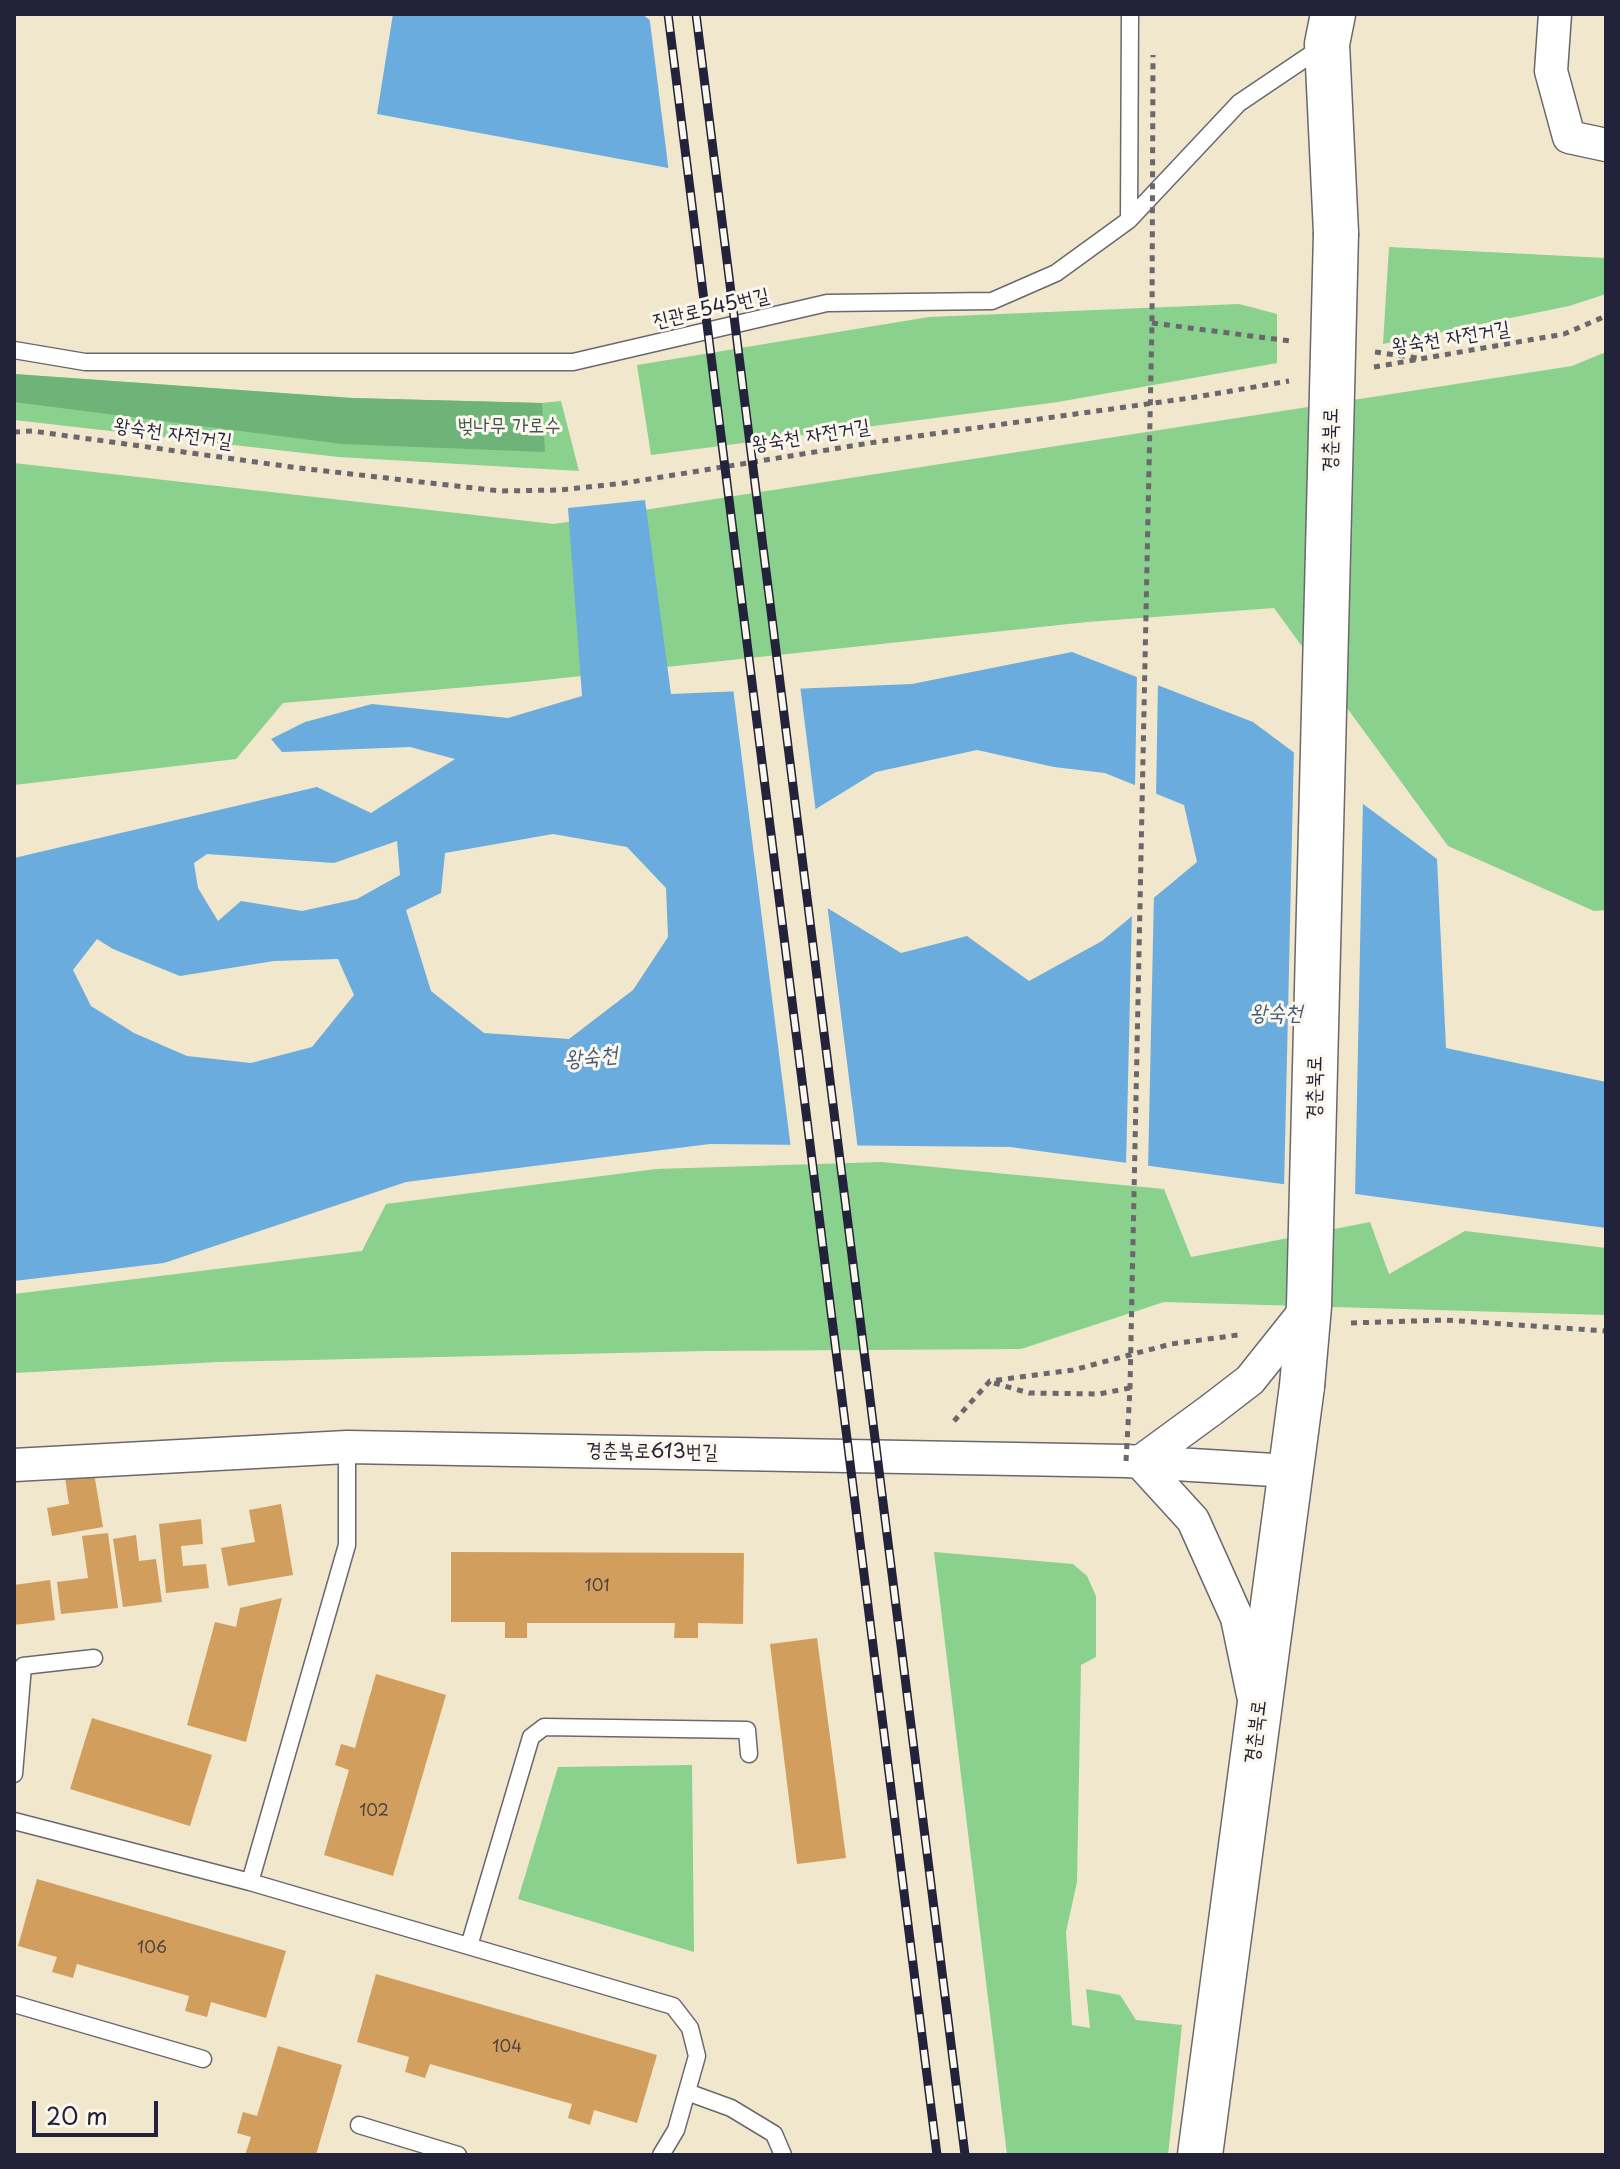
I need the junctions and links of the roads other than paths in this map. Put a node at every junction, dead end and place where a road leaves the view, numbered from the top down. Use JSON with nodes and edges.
{"nodes":[{"id":1,"x":1130,"y":14,"type":"edge"},
{"id":2,"x":1555,"y":14,"type":"edge"},
{"id":3,"x":1330,"y":29,"type":"edge"},
{"id":4,"x":1606,"y":145,"type":"edge"},
{"id":5,"x":1129,"y":220,"type":"junction"},
{"id":6,"x":14,"y":350,"type":"edge"},
{"id":7,"x":1309,"y":1306,"type":"junction"},
{"id":8,"x":347,"y":1447,"type":"junction"},
{"id":9,"x":1133,"y":1462,"type":"junction"},
{"id":10,"x":14,"y":1465,"type":"edge"},
{"id":11,"x":1290,"y":1471,"type":"junction"},
{"id":12,"x":94,"y":1658,"type":"dead end"},
{"id":13,"x":18,"y":1666,"type":"edge"},
{"id":14,"x":1257,"y":1718,"type":"junction"},
{"id":15,"x":749,"y":1754,"type":"dead end"},
{"id":16,"x":14,"y":1774,"type":"edge"},
{"id":17,"x":14,"y":1821,"type":"edge"},
{"id":18,"x":250,"y":1882,"type":"junction"},
{"id":19,"x":469,"y":1946,"type":"junction"},
{"id":20,"x":14,"y":2004,"type":"edge"},
{"id":21,"x":203,"y":2059,"type":"dead end"},
{"id":22,"x":687,"y":2092,"type":"junction"},
{"id":23,"x":359,"y":2125,"type":"dead end"},
{"id":24,"x":458,"y":2155,"type":"edge"},
{"id":25,"x":661,"y":2155,"type":"edge"},
{"id":26,"x":783,"y":2155,"type":"edge"},
{"id":27,"x":1200,"y":2155,"type":"edge"}],
"edges":[{"from":1,"to":5,"type":"lane"},
{"from":2,"to":4,"type":"street"},
{"from":3,"to":5,"type":"lane","name":"진관로545번길"},
{"from":3,"to":7,"type":"street","name":"경춘북로","bridge":true},
{"from":5,"to":6,"type":"lane","name":"진관로545번길"},
{"from":7,"to":9,"type":"street","bridge":true},
{"from":7,"to":11,"type":"street","name":"경춘북로","bridge":true},
{"from":8,"to":9,"type":"street","name":"경춘북로613번길"},
{"from":8,"to":10,"type":"street","name":"경춘북로613번길"},
{"from":8,"to":18,"type":"lane"},
{"from":9,"to":11,"type":"street","name":"경춘북로613번길"},
{"from":9,"to":14,"type":"street"},
{"from":11,"to":14,"type":"street","name":"경춘북로"},
{"from":12,"to":13,"type":"lane"},
{"from":13,"to":16,"type":"lane"},
{"from":14,"to":27,"type":"street","name":"경춘북로"},
{"from":15,"to":19,"type":"lane"},
{"from":17,"to":18,"type":"lane"},
{"from":18,"to":19,"type":"lane"},
{"from":19,"to":22,"type":"lane"},
{"from":20,"to":21,"type":"lane"},
{"from":22,"to":25,"type":"lane"},
{"from":22,"to":26,"type":"lane"},
{"from":23,"to":24,"type":"lane"}]}
